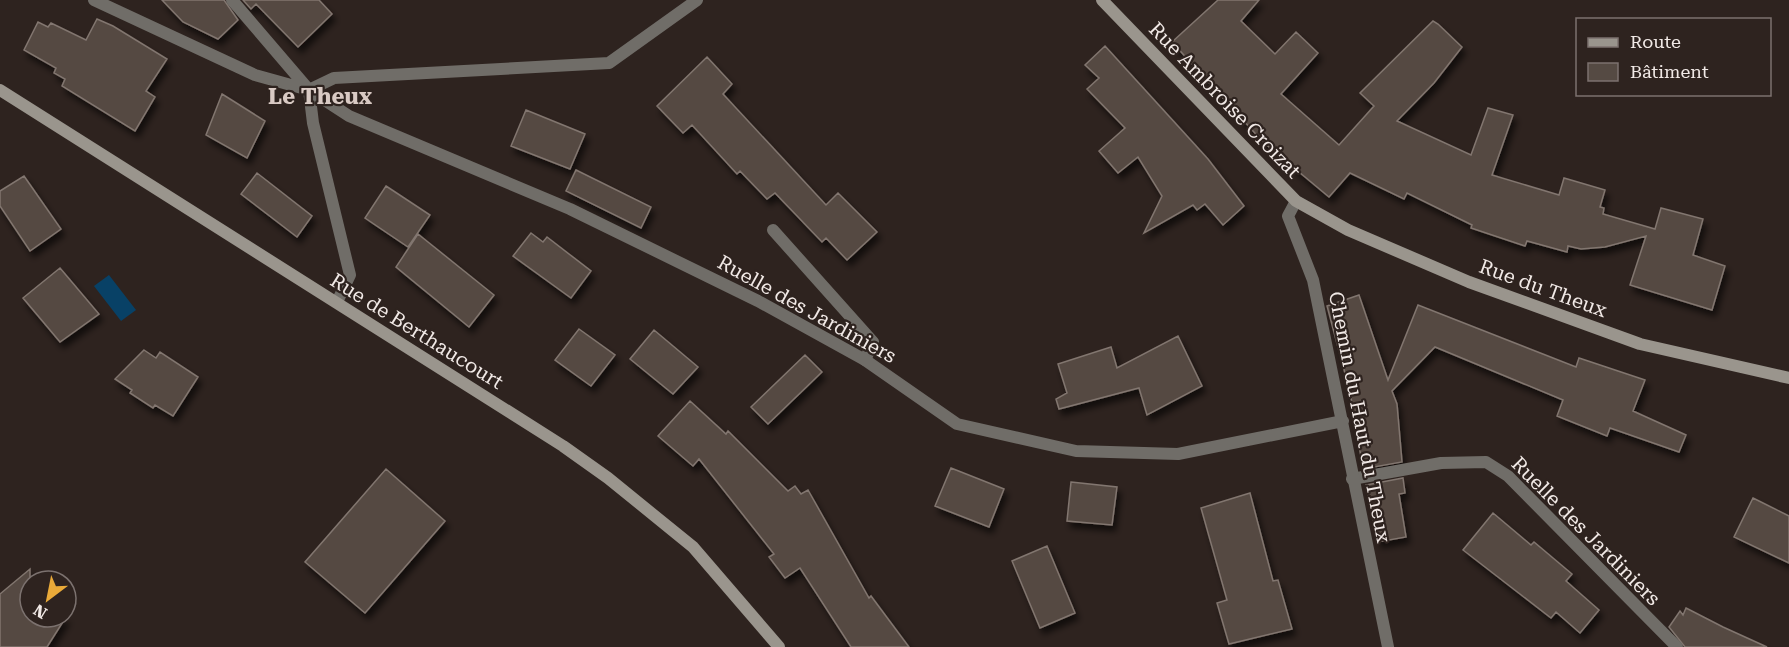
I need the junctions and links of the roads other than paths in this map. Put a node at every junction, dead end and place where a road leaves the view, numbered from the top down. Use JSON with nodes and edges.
{"nodes":[{"id":1,"x":94,"y":0,"type":"edge"},
{"id":2,"x":232,"y":0,"type":"edge"},
{"id":3,"x":697,"y":0,"type":"edge"},
{"id":4,"x":1102,"y":0,"type":"edge"},
{"id":5,"x":0,"y":90,"type":"edge"},
{"id":6,"x":309,"y":90,"type":"junction"},
{"id":7,"x":1296,"y":201,"type":"junction"},
{"id":8,"x":773,"y":230,"type":"dead end"},
{"id":9,"x":337,"y":302,"type":"junction"},
{"id":10,"x":865,"y":360,"type":"junction"},
{"id":11,"x":1789,"y":378,"type":"edge"},
{"id":12,"x":1344,"y":421,"type":"junction"},
{"id":13,"x":1352,"y":479,"type":"junction"},
{"id":14,"x":780,"y":647,"type":"edge"},
{"id":15,"x":1388,"y":647,"type":"edge"},
{"id":16,"x":1677,"y":647,"type":"edge"}],
"edges":[{"from":1,"to":6,"type":"street"},
{"from":2,"to":6,"type":"street"},
{"from":3,"to":6,"type":"street"},
{"from":4,"to":7,"type":"main road","name":"Rue Ambroise Croizat"},
{"from":5,"to":9,"type":"main road","name":"Rue de Berthaucourt"},
{"from":6,"to":9,"type":"street"},
{"from":6,"to":10,"type":"street","name":"Ruelle des Jardiniers"},
{"from":7,"to":11,"type":"main road","name":"Rue du Theux"},
{"from":7,"to":12,"type":"street","name":"Chemin du Haut du Theux"},
{"from":8,"to":10,"type":"street"},
{"from":9,"to":14,"type":"main road","name":"Rue de Berthaucourt"},
{"from":10,"to":12,"type":"street","name":"Ruelle des Jardiniers"},
{"from":12,"to":13,"type":"street","name":"Chemin du Haut du Theux"},
{"from":13,"to":15,"type":"street","name":"Chemin du Haut du Theux"},
{"from":13,"to":16,"type":"street","name":"Ruelle des Jardiniers"}]}
